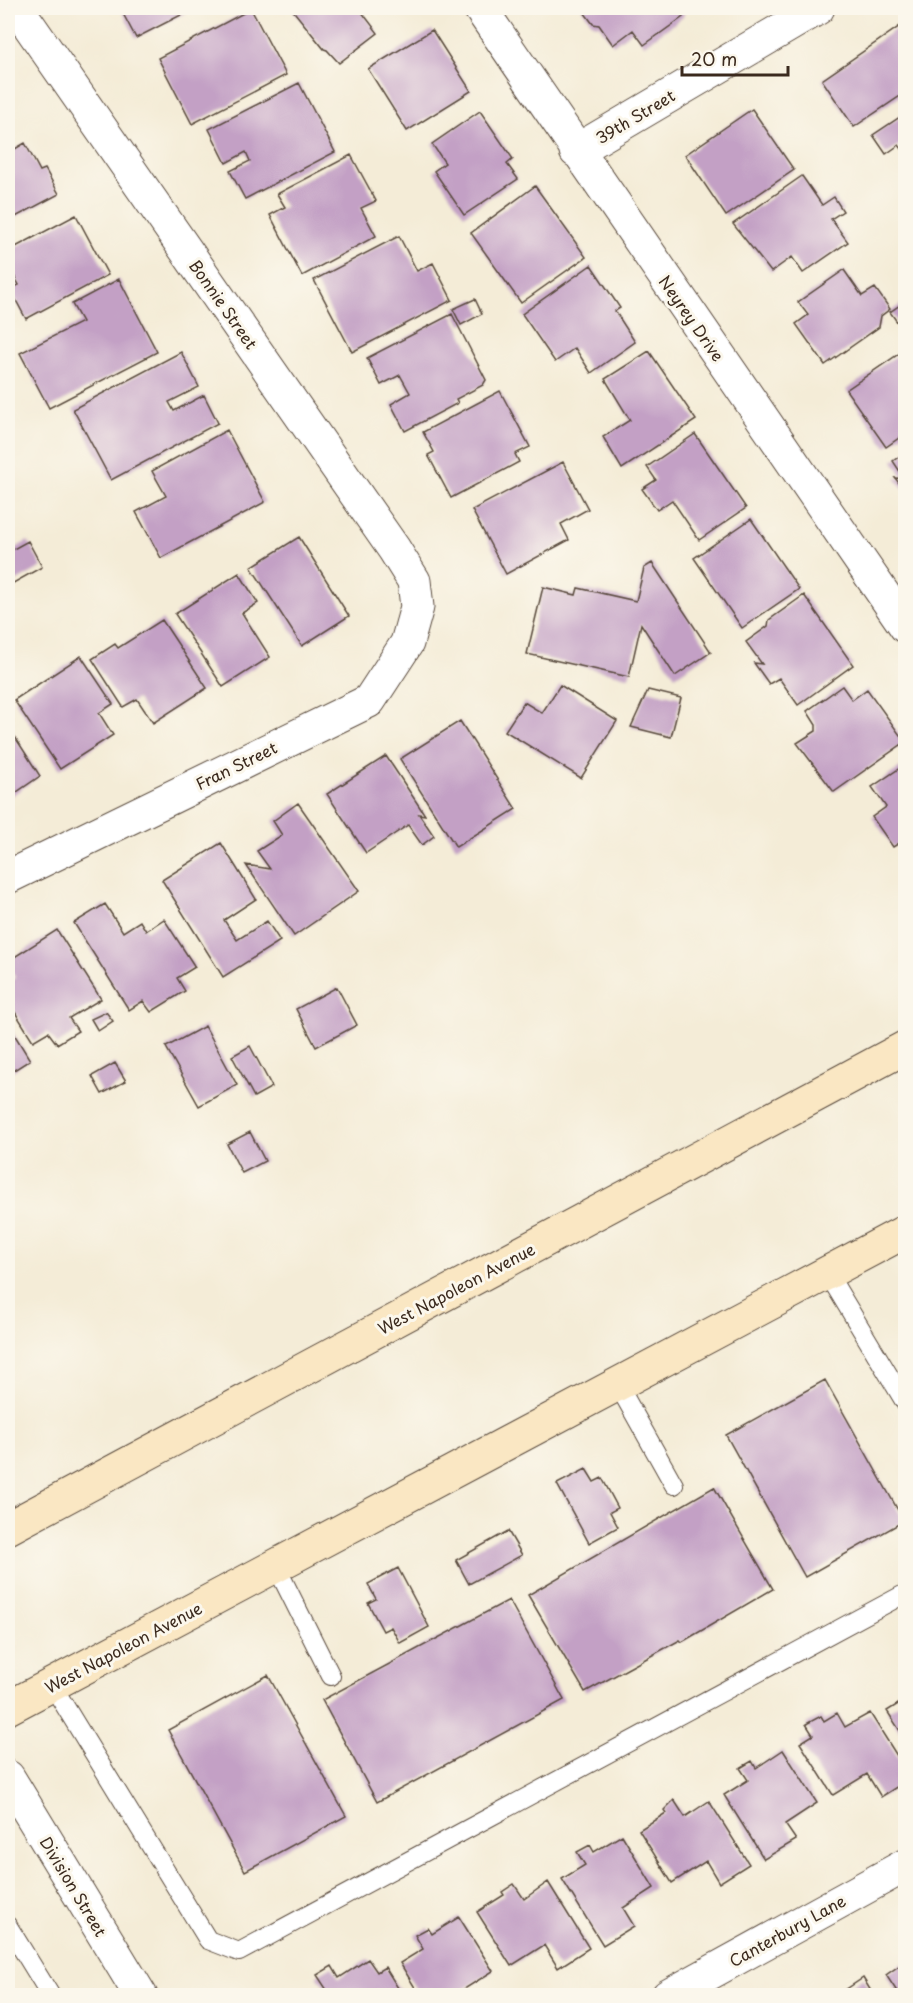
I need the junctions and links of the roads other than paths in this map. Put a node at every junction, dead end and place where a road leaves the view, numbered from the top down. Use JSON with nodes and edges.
{"nodes":[{"id":1,"x":17,"y":8,"type":"edge"},
{"id":2,"x":480,"y":8,"type":"edge"},
{"id":3,"x":818,"y":8,"type":"edge"},
{"id":4,"x":576,"y":151,"type":"junction"},
{"id":5,"x":417,"y":607,"type":"joint"},
{"id":6,"x":906,"y":627,"type":"edge"},
{"id":7,"x":8,"y":877,"type":"edge"},
{"id":8,"x":906,"y":1047,"type":"edge"},
{"id":9,"x":906,"y":1231,"type":"edge"},
{"id":10,"x":828,"y":1274,"type":"junction"},
{"id":11,"x":618,"y":1385,"type":"junction"},
{"id":12,"x":906,"y":1404,"type":"edge"},
{"id":13,"x":674,"y":1485,"type":"dead end"},
{"id":14,"x":8,"y":1528,"type":"edge"},
{"id":15,"x":276,"y":1566,"type":"junction"},
{"id":16,"x":906,"y":1593,"type":"edge"},
{"id":17,"x":331,"y":1676,"type":"dead end"},
{"id":18,"x":52,"y":1684,"type":"junction"},
{"id":19,"x":8,"y":1708,"type":"edge"},
{"id":20,"x":8,"y":1777,"type":"edge"},
{"id":21,"x":906,"y":1865,"type":"edge"},
{"id":22,"x":8,"y":1926,"type":"edge"},
{"id":23,"x":51,"y":1995,"type":"edge"},
{"id":24,"x":141,"y":1995,"type":"edge"},
{"id":25,"x":669,"y":1995,"type":"edge"}],
"edges":[{"from":1,"to":5,"type":"street","name":"Bonnie Street"},
{"from":2,"to":4,"type":"street","name":"Neyrey Drive"},
{"from":3,"to":4,"type":"street","name":"39th Street"},
{"from":4,"to":6,"type":"street","name":"Neyrey Drive"},
{"from":5,"to":7,"type":"street","name":"Fran Street"},
{"from":8,"to":14,"type":"main road","name":"West Napoleon Avenue"},
{"from":9,"to":10,"type":"main road","name":"West Napoleon Avenue"},
{"from":10,"to":11,"type":"main road","name":"West Napoleon Avenue"},
{"from":10,"to":12,"type":"lane"},
{"from":11,"to":13,"type":"lane"},
{"from":11,"to":15,"type":"main road","name":"West Napoleon Avenue"},
{"from":15,"to":17,"type":"lane"},
{"from":15,"to":18,"type":"main road","name":"West Napoleon Avenue"},
{"from":16,"to":18,"type":"lane"},
{"from":18,"to":19,"type":"main road","name":"West Napoleon Avenue"},
{"from":20,"to":24,"type":"street","name":"Division Street"},
{"from":21,"to":25,"type":"street","name":"Canterbury Lane"},
{"from":22,"to":23,"type":"lane"}]}
